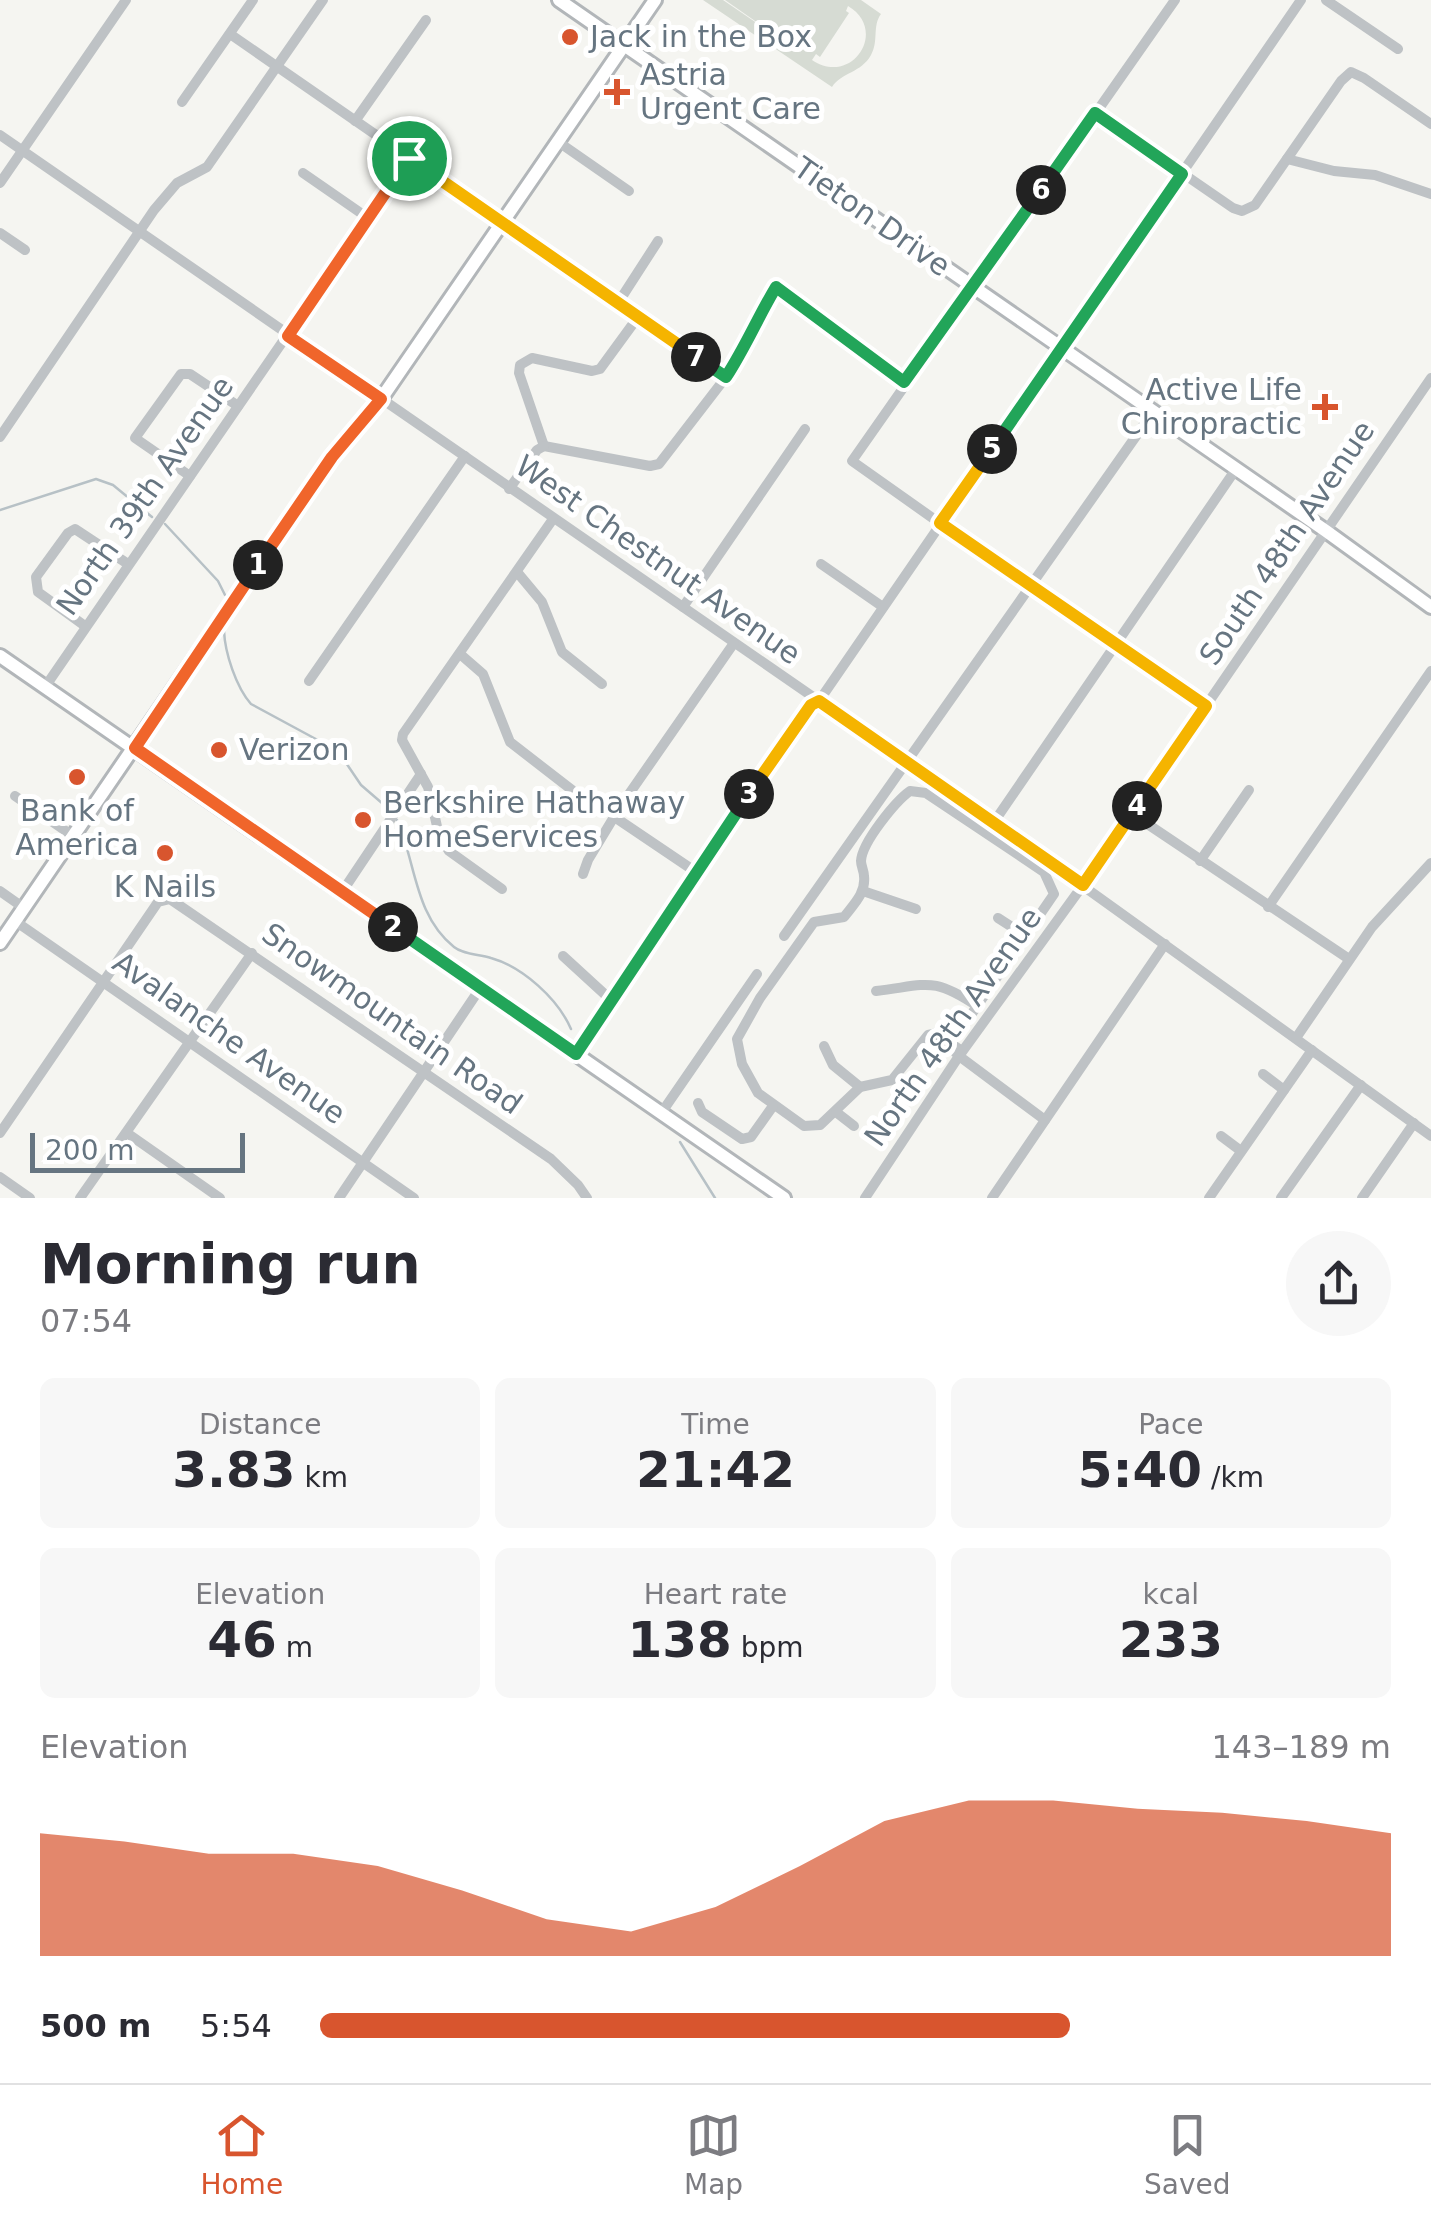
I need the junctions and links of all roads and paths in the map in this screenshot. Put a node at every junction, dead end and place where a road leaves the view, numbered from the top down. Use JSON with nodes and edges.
{"nodes":[{"id":1,"x":126,"y":0,"type":"edge"},
{"id":2,"x":252,"y":0,"type":"edge"},
{"id":3,"x":323,"y":0,"type":"edge"},
{"id":4,"x":559,"y":0,"type":"edge"},
{"id":5,"x":655,"y":0,"type":"edge"},
{"id":6,"x":1174,"y":0,"type":"edge"},
{"id":7,"x":1301,"y":0,"type":"edge"},
{"id":8,"x":1326,"y":0,"type":"edge"},
{"id":9,"x":426,"y":20,"type":"dead end"},
{"id":10,"x":230,"y":34,"type":"junction"},
{"id":11,"x":622,"y":44,"type":"junction"},
{"id":12,"x":1398,"y":49,"type":"dead end"},
{"id":13,"x":278,"y":67,"type":"junction"},
{"id":14,"x":182,"y":102,"type":"dead end"},
{"id":15,"x":1095,"y":113,"type":"junction"},
{"id":16,"x":355,"y":122,"type":"junction"},
{"id":17,"x":1431,"y":124,"type":"edge"},
{"id":18,"x":0,"y":135,"type":"edge"},
{"id":19,"x":557,"y":142,"type":"junction"},
{"id":20,"x":22,"y":150,"type":"junction"},
{"id":21,"x":409,"y":158,"type":"junction"},
{"id":22,"x":1287,"y":159,"type":"junction"},
{"id":23,"x":303,"y":173,"type":"dead end"},
{"id":24,"x":1182,"y":174,"type":"junction"},
{"id":25,"x":0,"y":183,"type":"edge"},
{"id":26,"x":629,"y":191,"type":"dead end"},
{"id":27,"x":1431,"y":194,"type":"edge"},
{"id":28,"x":368,"y":218,"type":"junction"},
{"id":29,"x":503,"y":222,"type":"junction"},
{"id":30,"x":0,"y":233,"type":"edge"},
{"id":31,"x":141,"y":233,"type":"junction"},
{"id":32,"x":658,"y":241,"type":"dead end"},
{"id":33,"x":25,"y":250,"type":"dead end"},
{"id":34,"x":972,"y":286,"type":"junction"},
{"id":35,"x":618,"y":303,"type":"junction"},
{"id":36,"x":638,"y":317,"type":"junction"},
{"id":37,"x":288,"y":336,"type":"junction"},
{"id":38,"x":1060,"y":347,"type":"junction"},
{"id":39,"x":726,"y":377,"type":"junction"},
{"id":40,"x":1431,"y":378,"type":"edge"},
{"id":41,"x":904,"y":382,"type":"junction"},
{"id":42,"x":381,"y":399,"type":"junction"},
{"id":43,"x":238,"y":406,"type":"junction"},
{"id":44,"x":1153,"y":412,"type":"junction"},
{"id":45,"x":804,"y":430,"type":"dead end"},
{"id":46,"x":0,"y":437,"type":"edge"},
{"id":47,"x":544,"y":446,"type":"junction"},
{"id":48,"x":464,"y":456,"type":"junction"},
{"id":49,"x":1236,"y":469,"type":"junction"},
{"id":50,"x":190,"y":476,"type":"junction"},
{"id":51,"x":509,"y":489,"type":"junction"},
{"id":52,"x":553,"y":519,"type":"junction"},
{"id":53,"x":940,"y":523,"type":"junction"},
{"id":54,"x":1326,"y":530,"type":"junction"},
{"id":55,"x":128,"y":564,"type":"junction"},
{"id":56,"x":822,"y":564,"type":"dead end"},
{"id":57,"x":517,"y":572,"type":"junction"},
{"id":58,"x":1030,"y":587,"type":"junction"},
{"id":59,"x":883,"y":607,"type":"junction"},
{"id":60,"x":1431,"y":607,"type":"edge"},
{"id":61,"x":683,"y":608,"type":"junction"},
{"id":62,"x":85,"y":626,"type":"junction"},
{"id":63,"x":734,"y":642,"type":"junction"},
{"id":64,"x":1115,"y":644,"type":"junction"},
{"id":65,"x":460,"y":654,"type":"junction"},
{"id":66,"x":0,"y":656,"type":"edge"},
{"id":67,"x":1431,"y":671,"type":"edge"},
{"id":68,"x":308,"y":681,"type":"dead end"},
{"id":69,"x":602,"y":684,"type":"dead end"},
{"id":70,"x":45,"y":687,"type":"junction"},
{"id":71,"x":819,"y":701,"type":"junction"},
{"id":72,"x":1206,"y":706,"type":"junction"},
{"id":73,"x":135,"y":748,"type":"junction"},
{"id":74,"x":906,"y":763,"type":"junction"},
{"id":75,"x":421,"y":774,"type":"junction"},
{"id":76,"x":572,"y":790,"type":"dead end"},
{"id":77,"x":1249,"y":790,"type":"dead end"},
{"id":78,"x":15,"y":796,"type":"dead end"},
{"id":79,"x":1132,"y":813,"type":"junction"},
{"id":80,"x":616,"y":818,"type":"junction"},
{"id":81,"x":994,"y":822,"type":"junction"},
{"id":82,"x":72,"y":836,"type":"junction"},
{"id":83,"x":1200,"y":861,"type":"junction"},
{"id":84,"x":1430,"y":866,"type":"edge"},
{"id":85,"x":696,"y":872,"type":"junction"},
{"id":86,"x":583,"y":874,"type":"dead end"},
{"id":87,"x":1083,"y":885,"type":"junction"},
{"id":88,"x":502,"y":889,"type":"dead end"},
{"id":89,"x":863,"y":891,"type":"junction"},
{"id":90,"x":0,"y":892,"type":"edge"},
{"id":91,"x":342,"y":892,"type":"junction"},
{"id":92,"x":1268,"y":907,"type":"junction"},
{"id":93,"x":24,"y":908,"type":"junction"},
{"id":94,"x":916,"y":908,"type":"dead end"},
{"id":95,"x":998,"y":918,"type":"dead end"},
{"id":96,"x":15,"y":921,"type":"junction"},
{"id":97,"x":784,"y":936,"type":"dead end"},
{"id":98,"x":1026,"y":936,"type":"junction"},
{"id":99,"x":0,"y":943,"type":"edge"},
{"id":100,"x":1165,"y":944,"type":"junction"},
{"id":101,"x":252,"y":953,"type":"junction"},
{"id":102,"x":563,"y":956,"type":"dead end"},
{"id":103,"x":1349,"y":959,"type":"junction"},
{"id":104,"x":757,"y":974,"type":"dead end"},
{"id":105,"x":104,"y":981,"type":"junction"},
{"id":106,"x":482,"y":987,"type":"junction"},
{"id":107,"x":748,"y":990,"type":"junction"},
{"id":108,"x":876,"y":991,"type":"dead end"},
{"id":109,"x":760,"y":998,"type":"junction"},
{"id":110,"x":611,"y":1000,"type":"junction"},
{"id":111,"x":977,"y":1006,"type":"junction"},
{"id":112,"x":936,"y":1033,"type":"junction"},
{"id":113,"x":1296,"y":1038,"type":"junction"},
{"id":114,"x":190,"y":1040,"type":"junction"},
{"id":115,"x":824,"y":1046,"type":"dead end"},
{"id":116,"x":1312,"y":1050,"type":"junction"},
{"id":117,"x":576,"y":1054,"type":"junction"},
{"id":118,"x":960,"y":1054,"type":"junction"},
{"id":119,"x":423,"y":1073,"type":"junction"},
{"id":120,"x":1263,"y":1074,"type":"dead end"},
{"id":121,"x":1361,"y":1085,"type":"junction"},
{"id":122,"x":860,"y":1088,"type":"junction"},
{"id":123,"x":1284,"y":1090,"type":"junction"},
{"id":124,"x":698,"y":1103,"type":"dead end"},
{"id":125,"x":773,"y":1106,"type":"junction"},
{"id":126,"x":662,"y":1112,"type":"junction"},
{"id":127,"x":836,"y":1112,"type":"junction"},
{"id":128,"x":1045,"y":1120,"type":"junction"},
{"id":129,"x":1414,"y":1124,"type":"junction"},
{"id":130,"x":854,"y":1126,"type":"dead end"},
{"id":131,"x":0,"y":1132,"type":"edge"},
{"id":132,"x":127,"y":1133,"type":"junction"},
{"id":133,"x":1221,"y":1136,"type":"dead end"},
{"id":134,"x":1431,"y":1136,"type":"edge"},
{"id":135,"x":1241,"y":1151,"type":"junction"},
{"id":136,"x":362,"y":1162,"type":"junction"},
{"id":137,"x":0,"y":1177,"type":"edge"},
{"id":138,"x":778,"y":1196,"type":"edge"},
{"id":139,"x":30,"y":1198,"type":"edge"},
{"id":140,"x":80,"y":1198,"type":"edge"},
{"id":141,"x":220,"y":1198,"type":"edge"},
{"id":142,"x":339,"y":1198,"type":"edge"},
{"id":143,"x":414,"y":1198,"type":"edge"},
{"id":144,"x":587,"y":1198,"type":"edge"},
{"id":145,"x":866,"y":1198,"type":"edge"},
{"id":146,"x":992,"y":1198,"type":"edge"},
{"id":147,"x":1209,"y":1198,"type":"edge"},
{"id":148,"x":1282,"y":1198,"type":"edge"},
{"id":149,"x":1362,"y":1198,"type":"edge"}],
"edges":[{"from":1,"to":20,"type":"street"},
{"from":2,"to":10,"type":"street"},
{"from":3,"to":13,"type":"street"},
{"from":4,"to":11,"type":"main road","name":"Tieton Drive"},
{"from":5,"to":11,"type":"main road"},
{"from":6,"to":15,"type":"street"},
{"from":7,"to":24,"type":"street"},
{"from":8,"to":12,"type":"street"},
{"from":9,"to":16,"type":"street"},
{"from":10,"to":13,"type":"street"},
{"from":10,"to":14,"type":"street"},
{"from":11,"to":19,"type":"main road"},
{"from":11,"to":34,"type":"main road","name":"Tieton Drive"},
{"from":13,"to":16,"type":"street"},
{"from":13,"to":31,"type":"street"},
{"from":15,"to":24,"type":"street"},
{"from":15,"to":34,"type":"street"},
{"from":16,"to":21,"type":"street"},
{"from":17,"to":22,"type":"street"},
{"from":18,"to":20,"type":"street","name":"West Chestnut Avenue"},
{"from":19,"to":26,"type":"street"},
{"from":19,"to":29,"type":"main road"},
{"from":20,"to":25,"type":"street"},
{"from":20,"to":31,"type":"street","name":"West Chestnut Avenue"},
{"from":21,"to":28,"type":"street","name":"North 39th Avenue"},
{"from":21,"to":29,"type":"street"},
{"from":22,"to":24,"type":"street"},
{"from":22,"to":27,"type":"street"},
{"from":23,"to":28,"type":"street"},
{"from":24,"to":38,"type":"street"},
{"from":28,"to":37,"type":"street","name":"North 39th Avenue"},
{"from":29,"to":35,"type":"street"},
{"from":29,"to":42,"type":"main road"},
{"from":30,"to":33,"type":"street"},
{"from":31,"to":37,"type":"street","name":"West Chestnut Avenue"},
{"from":31,"to":46,"type":"street"},
{"from":32,"to":35,"type":"street"},
{"from":34,"to":38,"type":"main road","name":"Tieton Drive"},
{"from":34,"to":41,"type":"street"},
{"from":35,"to":36,"type":"street"},
{"from":36,"to":39,"type":"street"},
{"from":36,"to":47,"type":"street"},
{"from":37,"to":42,"type":"street","name":"West Chestnut Avenue"},
{"from":37,"to":43,"type":"street","name":"North 39th Avenue"},
{"from":38,"to":44,"type":"main road","name":"Tieton Drive"},
{"from":38,"to":53,"type":"street"},
{"from":39,"to":41,"type":"street"},
{"from":39,"to":47,"type":"street"},
{"from":40,"to":54,"type":"street","name":"South 48th Avenue"},
{"from":41,"to":53,"type":"street"},
{"from":42,"to":48,"type":"street","name":"West Chestnut Avenue"},
{"from":42,"to":73,"type":"main road"},
{"from":43,"to":50,"type":"street","name":"North 39th Avenue"},
{"from":43,"to":50,"type":"street"},
{"from":44,"to":49,"type":"main road","name":"Tieton Drive"},
{"from":44,"to":58,"type":"street"},
{"from":45,"to":61,"type":"street"},
{"from":47,"to":51,"type":"street"},
{"from":48,"to":51,"type":"street","name":"West Chestnut Avenue"},
{"from":48,"to":68,"type":"street"},
{"from":49,"to":54,"type":"main road","name":"Tieton Drive"},
{"from":49,"to":64,"type":"street"},
{"from":50,"to":55,"type":"street","name":"North 39th Avenue"},
{"from":51,"to":52,"type":"street","name":"West Chestnut Avenue"},
{"from":52,"to":57,"type":"street"},
{"from":52,"to":61,"type":"street","name":"West Chestnut Avenue"},
{"from":53,"to":58,"type":"street"},
{"from":53,"to":59,"type":"street"},
{"from":54,"to":60,"type":"main road","name":"Tieton Drive"},
{"from":54,"to":72,"type":"street","name":"South 48th Avenue"},
{"from":55,"to":62,"type":"street","name":"North 39th Avenue"},
{"from":55,"to":62,"type":"street"},
{"from":56,"to":59,"type":"street"},
{"from":57,"to":65,"type":"street"},
{"from":57,"to":69,"type":"street"},
{"from":58,"to":64,"type":"street"},
{"from":58,"to":74,"type":"street"},
{"from":59,"to":71,"type":"street"},
{"from":61,"to":63,"type":"street","name":"West Chestnut Avenue"},
{"from":62,"to":70,"type":"street","name":"North 39th Avenue"},
{"from":63,"to":71,"type":"street","name":"West Chestnut Avenue"},
{"from":63,"to":80,"type":"street"},
{"from":64,"to":72,"type":"street"},
{"from":64,"to":81,"type":"street"},
{"from":65,"to":75,"type":"street"},
{"from":65,"to":76,"type":"street"},
{"from":66,"to":70,"type":"main road"},
{"from":67,"to":92,"type":"street"},
{"from":70,"to":73,"type":"main road"},
{"from":71,"to":74,"type":"street","name":"West Chestnut Avenue"},
{"from":71,"to":85,"type":"street"},
{"from":72,"to":79,"type":"street","name":"South 48th Avenue"},
{"from":73,"to":82,"type":"main road"},
{"from":73,"to":91,"type":"main road"},
{"from":74,"to":81,"type":"street","name":"West Chestnut Avenue"},
{"from":74,"to":97,"type":"street"},
{"from":75,"to":88,"type":"street"},
{"from":75,"to":91,"type":"street"},
{"from":77,"to":83,"type":"street"},
{"from":78,"to":82,"type":"street"},
{"from":79,"to":83,"type":"street"},
{"from":79,"to":87,"type":"street","name":"South 48th Avenue"},
{"from":80,"to":85,"type":"street"},
{"from":80,"to":86,"type":"street"},
{"from":81,"to":87,"type":"street","name":"West Chestnut Avenue"},
{"from":82,"to":93,"type":"main road"},
{"from":83,"to":92,"type":"street"},
{"from":84,"to":103,"type":"street"},
{"from":85,"to":110,"type":"street"},
{"from":87,"to":100,"type":"street","name":"West Chestnut Avenue"},
{"from":87,"to":118,"type":"street","name":"North 48th Avenue"},
{"from":89,"to":94,"type":"street"},
{"from":89,"to":98,"type":"street"},
{"from":89,"to":109,"type":"street"},
{"from":90,"to":93,"type":"street"},
{"from":91,"to":106,"type":"main road"},
{"from":92,"to":103,"type":"street"},
{"from":93,"to":96,"type":"main road"},
{"from":95,"to":98,"type":"street"},
{"from":96,"to":99,"type":"main road"},
{"from":96,"to":105,"type":"street","name":"Avalanche Avenue"},
{"from":98,"to":111,"type":"street"},
{"from":100,"to":113,"type":"street","name":"West Chestnut Avenue"},
{"from":100,"to":128,"type":"street"},
{"from":101,"to":105,"type":"street","name":"Snowmountain Road"},
{"from":101,"to":114,"type":"street"},
{"from":101,"to":119,"type":"street","name":"Snowmountain Road"},
{"from":102,"to":110,"type":"street"},
{"from":103,"to":113,"type":"street"},
{"from":104,"to":107,"type":"street"},
{"from":105,"to":114,"type":"street","name":"Avalanche Avenue"},
{"from":105,"to":131,"type":"street"},
{"from":106,"to":117,"type":"main road"},
{"from":106,"to":119,"type":"street"},
{"from":107,"to":109,"type":"street"},
{"from":107,"to":126,"type":"street"},
{"from":108,"to":111,"type":"street"},
{"from":109,"to":125,"type":"street"},
{"from":110,"to":117,"type":"street"},
{"from":111,"to":112,"type":"street"},
{"from":112,"to":118,"type":"street"},
{"from":112,"to":122,"type":"street"},
{"from":113,"to":116,"type":"street","name":"West Chestnut Avenue"},
{"from":114,"to":132,"type":"street"},
{"from":114,"to":136,"type":"street","name":"Avalanche Avenue"},
{"from":115,"to":122,"type":"street"},
{"from":116,"to":121,"type":"street","name":"West Chestnut Avenue"},
{"from":116,"to":123,"type":"street"},
{"from":117,"to":126,"type":"main road"},
{"from":118,"to":128,"type":"street"},
{"from":118,"to":145,"type":"street","name":"North 48th Avenue"},
{"from":119,"to":136,"type":"street"},
{"from":119,"to":144,"type":"street","name":"Snowmountain Road"},
{"from":120,"to":123,"type":"street"},
{"from":121,"to":129,"type":"street","name":"West Chestnut Avenue"},
{"from":121,"to":148,"type":"street"},
{"from":122,"to":127,"type":"street"},
{"from":123,"to":135,"type":"street"},
{"from":124,"to":125,"type":"street"},
{"from":125,"to":127,"type":"street"},
{"from":126,"to":138,"type":"main road"},
{"from":127,"to":130,"type":"street"},
{"from":128,"to":146,"type":"street"},
{"from":129,"to":134,"type":"street","name":"West Chestnut Avenue"},
{"from":129,"to":149,"type":"street"},
{"from":132,"to":140,"type":"street"},
{"from":132,"to":141,"type":"street"},
{"from":133,"to":135,"type":"street"},
{"from":135,"to":147,"type":"street"},
{"from":136,"to":142,"type":"street"},
{"from":136,"to":143,"type":"street","name":"Avalanche Avenue"},
{"from":137,"to":139,"type":"street"}]}
